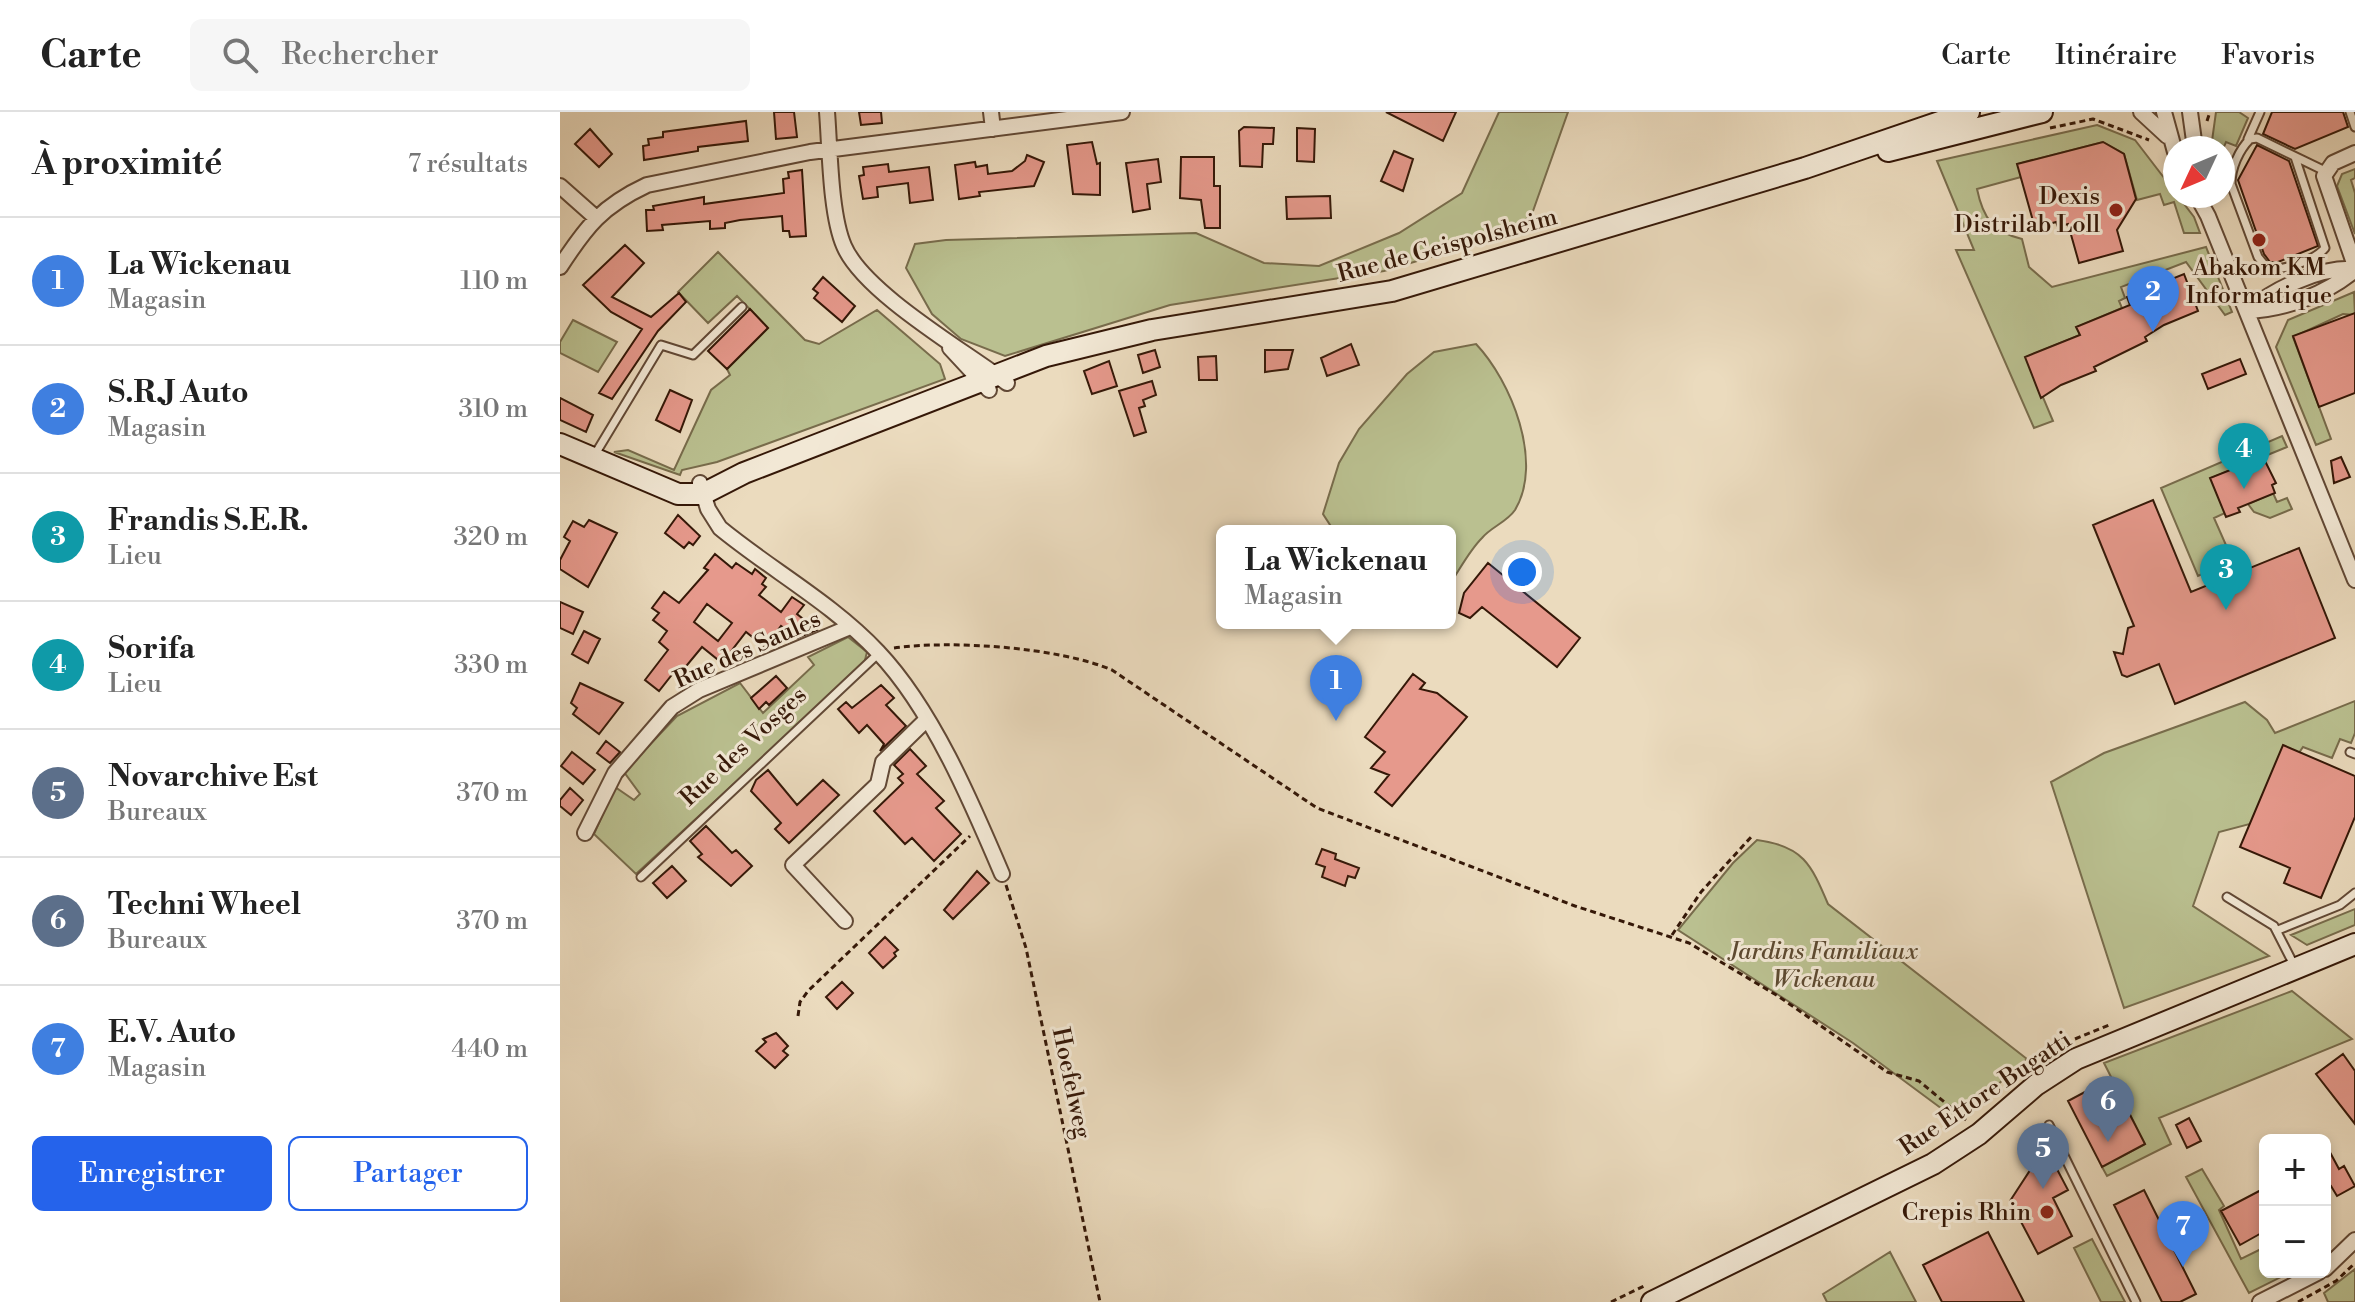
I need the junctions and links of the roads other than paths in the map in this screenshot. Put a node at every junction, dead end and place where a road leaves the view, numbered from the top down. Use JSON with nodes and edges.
{"nodes":[{"id":1,"x":827,"y":112,"type":"edge"},
{"id":2,"x":991,"y":112,"type":"edge"},
{"id":3,"x":1122,"y":112,"type":"edge"},
{"id":4,"x":1969,"y":112,"type":"edge"},
{"id":5,"x":2054,"y":112,"type":"edge"},
{"id":6,"x":2141,"y":112,"type":"edge"},
{"id":7,"x":2164,"y":112,"type":"edge"},
{"id":8,"x":2260,"y":112,"type":"edge"},
{"id":9,"x":2350,"y":112,"type":"edge"},
{"id":10,"x":2038,"y":119,"type":"edge"},
{"id":11,"x":2355,"y":127,"type":"edge"},
{"id":12,"x":993,"y":129,"type":"junction"},
{"id":13,"x":2167,"y":136,"type":"edge"},
{"id":14,"x":2168,"y":136,"type":"edge"},
{"id":15,"x":2247,"y":142,"type":"junction"},
{"id":16,"x":830,"y":149,"type":"junction"},
{"id":17,"x":2355,"y":153,"type":"edge"},
{"id":18,"x":2295,"y":157,"type":"junction"},
{"id":19,"x":1805,"y":168,"type":"junction"},
{"id":20,"x":2325,"y":171,"type":"junction"},
{"id":21,"x":560,"y":186,"type":"edge"},
{"id":22,"x":2326,"y":188,"type":"junction"},
{"id":23,"x":2308,"y":195,"type":"junction"},
{"id":24,"x":2204,"y":208,"type":"edge"},
{"id":25,"x":2206,"y":208,"type":"edge"},
{"id":26,"x":2208,"y":216,"type":"junction"},
{"id":27,"x":595,"y":217,"type":"junction"},
{"id":28,"x":2341,"y":229,"type":"junction"},
{"id":29,"x":2323,"y":237,"type":"junction"},
{"id":30,"x":562,"y":261,"type":"edge"},
{"id":31,"x":2355,"y":268,"type":"edge"},
{"id":32,"x":742,"y":307,"type":"dead end"},
{"id":33,"x":2247,"y":311,"type":"junction"},
{"id":34,"x":993,"y":381,"type":"junction"},
{"id":35,"x":560,"y":444,"type":"edge"},
{"id":36,"x":593,"y":458,"type":"junction"},
{"id":37,"x":701,"y":488,"type":"junction"},
{"id":38,"x":2355,"y":580,"type":"edge"},
{"id":39,"x":850,"y":627,"type":"junction"},
{"id":40,"x":879,"y":653,"type":"junction"},
{"id":41,"x":925,"y":721,"type":"junction"},
{"id":42,"x":585,"y":833,"type":"dead end"},
{"id":43,"x":1002,"y":874,"type":"road end"},
{"id":44,"x":641,"y":877,"type":"dead end"},
{"id":45,"x":2355,"y":893,"type":"edge"},
{"id":46,"x":2227,"y":897,"type":"dead end"},
{"id":47,"x":845,"y":921,"type":"dead end"},
{"id":48,"x":2278,"y":930,"type":"junction"},
{"id":49,"x":2355,"y":944,"type":"edge"},
{"id":50,"x":2295,"y":968,"type":"junction"},
{"id":51,"x":2049,"y":1125,"type":"dead end"},
{"id":52,"x":2355,"y":1240,"type":"edge"},
{"id":53,"x":2331,"y":1263,"type":"edge"},
{"id":54,"x":2307,"y":1278,"type":"edge"},
{"id":55,"x":1652,"y":1292,"type":"edge"},
{"id":56,"x":2136,"y":1302,"type":"edge"},
{"id":57,"x":2260,"y":1302,"type":"edge"}],
"edges":[{"from":1,"to":16,"type":"street"},
{"from":2,"to":12,"type":"street"},
{"from":3,"to":12,"type":"street"},
{"from":4,"to":19,"type":"main road","name":"Rue de Geispolsheim"},
{"from":5,"to":10,"type":"street"},
{"from":6,"to":13,"type":"street"},
{"from":7,"to":14,"type":"street"},
{"from":8,"to":15,"type":"lane"},
{"from":9,"to":11,"type":"lane"},
{"from":10,"to":19,"type":"main road","name":"Rue de Geispolsheim"},
{"from":12,"to":16,"type":"street"},
{"from":15,"to":18,"type":"lane"},
{"from":15,"to":29,"type":"lane"},
{"from":16,"to":27,"type":"street"},
{"from":16,"to":34,"type":"street"},
{"from":17,"to":20,"type":"street"},
{"from":18,"to":20,"type":"lane"},
{"from":18,"to":23,"type":"lane"},
{"from":19,"to":34,"type":"main road","name":"Rue de Geispolsheim"},
{"from":20,"to":22,"type":"street"},
{"from":21,"to":27,"type":"street"},
{"from":22,"to":23,"type":"lane"},
{"from":22,"to":28,"type":"street"},
{"from":23,"to":29,"type":"lane"},
{"from":24,"to":26,"type":"street"},
{"from":25,"to":26,"type":"street"},
{"from":26,"to":33,"type":"street"},
{"from":27,"to":30,"type":"street"},
{"from":28,"to":29,"type":"lane"},
{"from":28,"to":31,"type":"street"},
{"from":31,"to":33,"type":"street"},
{"from":32,"to":36,"type":"lane"},
{"from":33,"to":38,"type":"street"},
{"from":34,"to":37,"type":"main road","name":"Rue de Geispolsheim"},
{"from":35,"to":36,"type":"main road"},
{"from":36,"to":37,"type":"main road"},
{"from":37,"to":39,"type":"street"},
{"from":39,"to":40,"type":"street"},
{"from":39,"to":42,"type":"street","name":"Rue des Saules"},
{"from":40,"to":41,"type":"street"},
{"from":40,"to":44,"type":"lane","name":"Rue des Vosges"},
{"from":41,"to":43,"type":"street"},
{"from":41,"to":47,"type":"street"},
{"from":45,"to":48,"type":"lane"},
{"from":46,"to":48,"type":"lane"},
{"from":48,"to":50,"type":"lane"},
{"from":49,"to":50,"type":"main road","name":"Rue Ettore Bugatti"},
{"from":50,"to":55,"type":"main road","name":"Rue Ettore Bugatti"},
{"from":51,"to":56,"type":"lane"},
{"from":52,"to":53,"type":"street"},
{"from":54,"to":57,"type":"street"}]}
